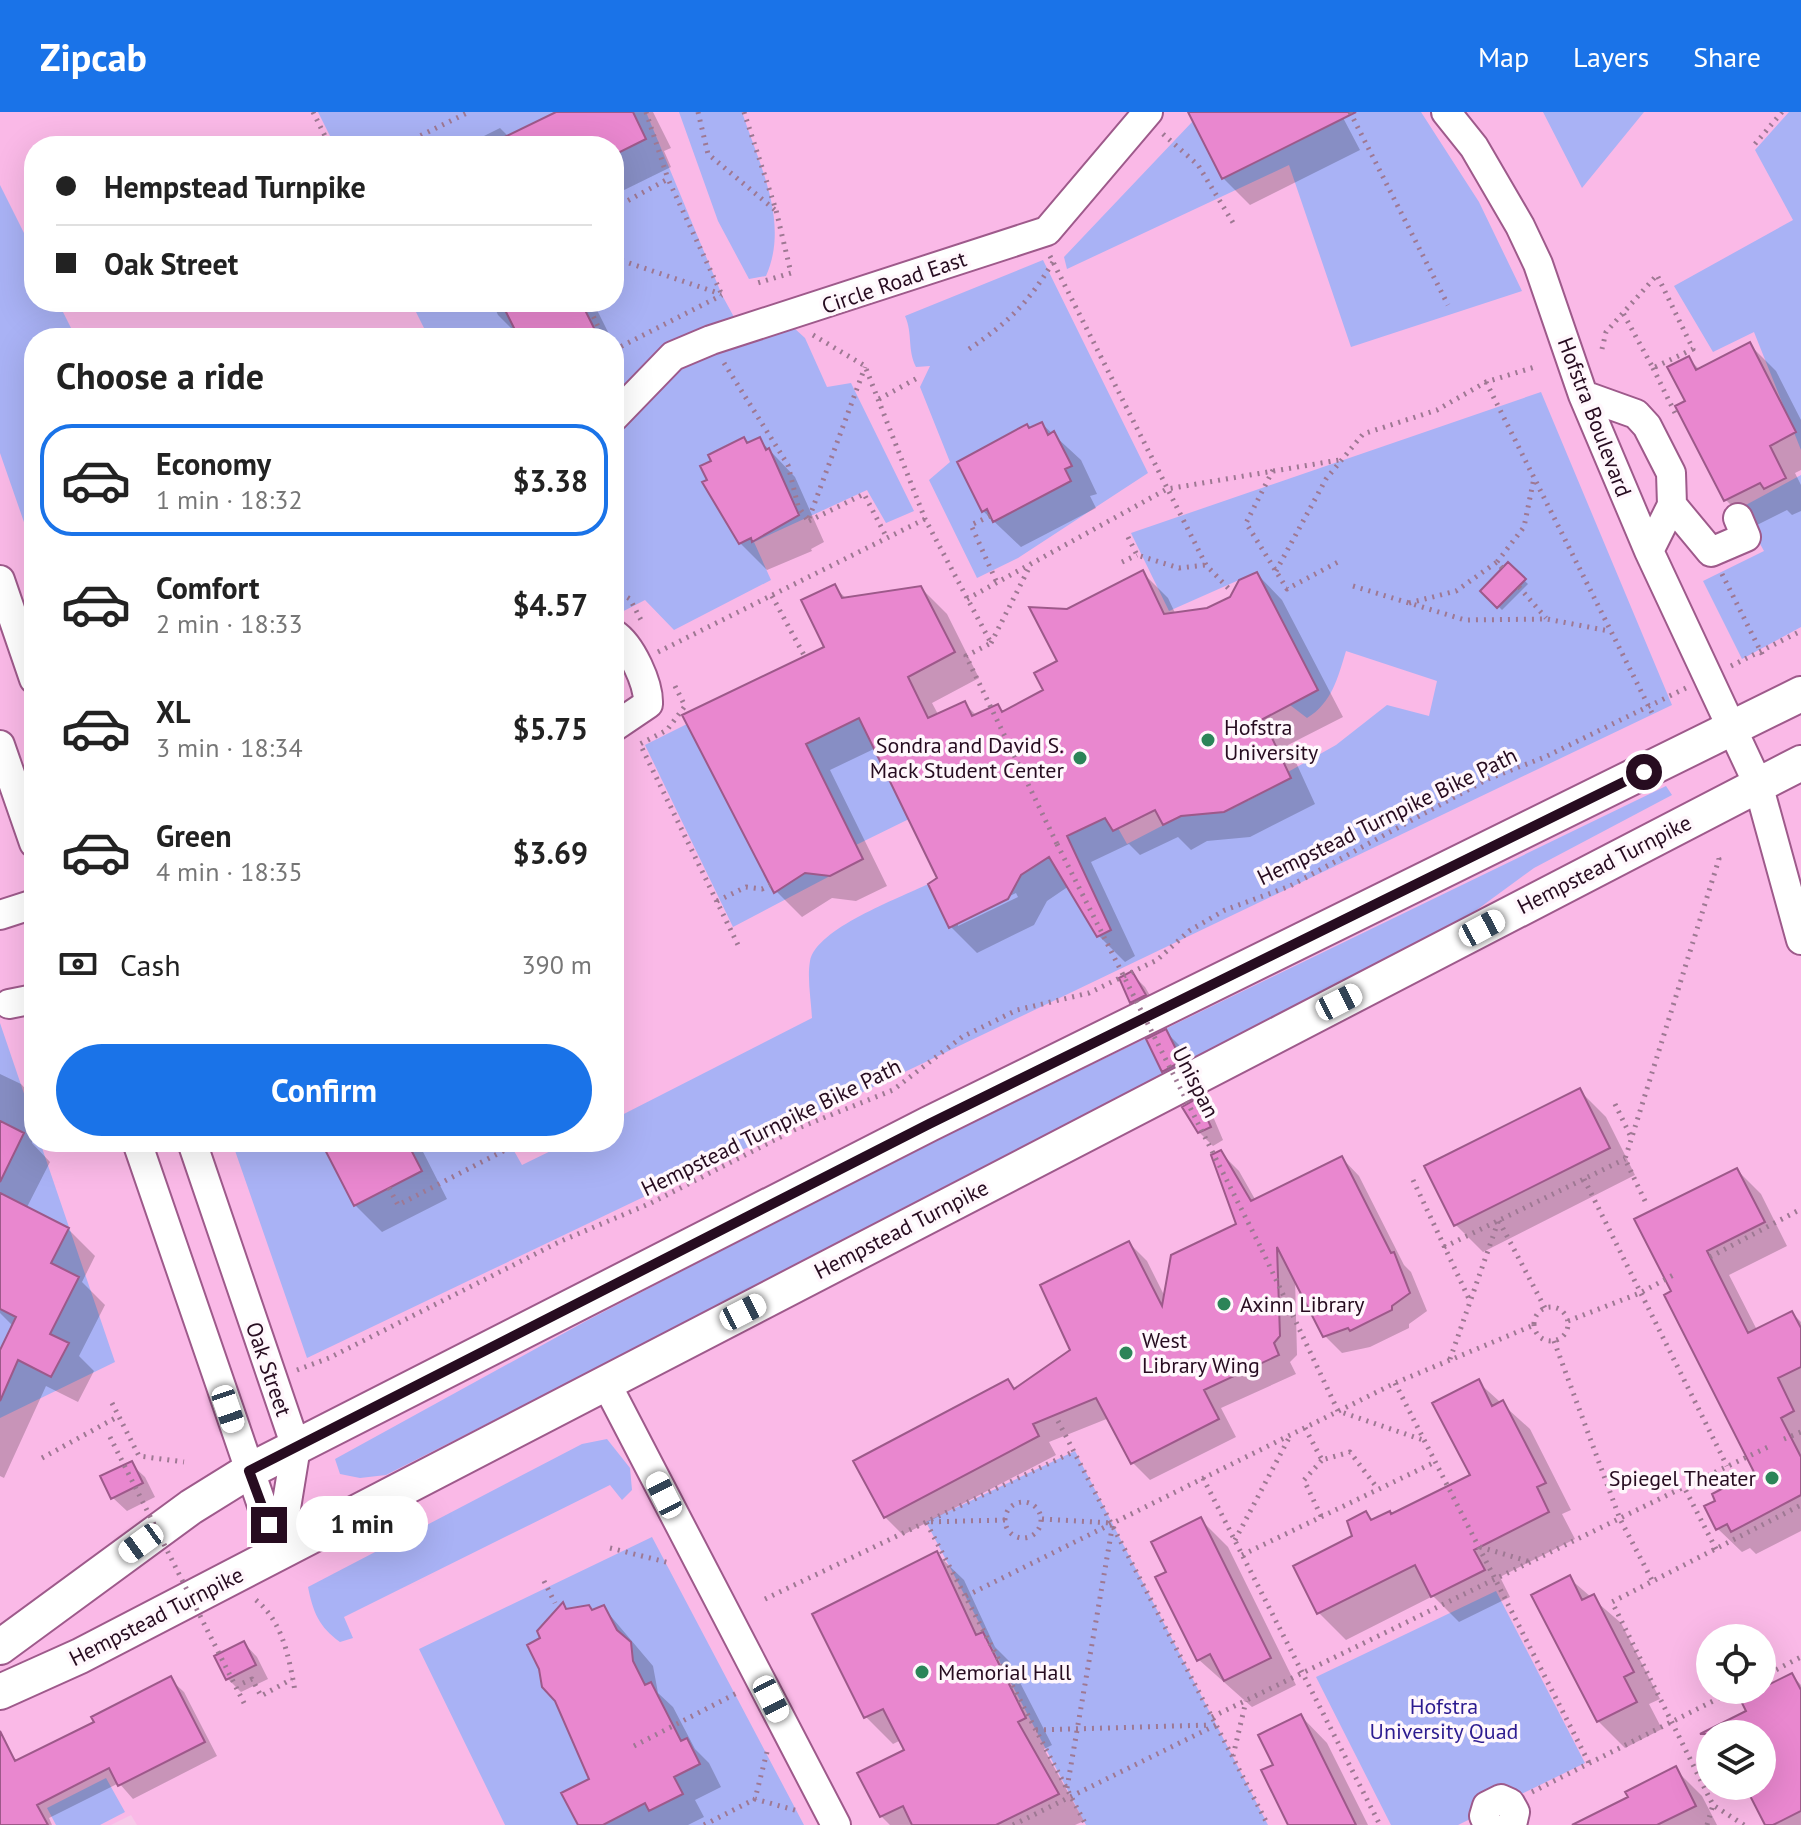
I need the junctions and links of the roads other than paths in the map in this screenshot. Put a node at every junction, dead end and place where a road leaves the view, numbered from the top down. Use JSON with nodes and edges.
{"nodes":[{"id":1,"x":1446,"y":112,"type":"edge"},
{"id":2,"x":1155,"y":123,"type":"edge"},
{"id":3,"x":1583,"y":395,"type":"junction"},
{"id":4,"x":624,"y":420,"type":"edge"},
{"id":5,"x":1672,"y":505,"type":"junction"},
{"id":6,"x":1738,"y":518,"type":"dead end"},
{"id":7,"x":1649,"y":551,"type":"junction"},
{"id":8,"x":0,"y":580,"type":"edge"},
{"id":9,"x":624,"y":642,"type":"edge"},
{"id":10,"x":24,"y":650,"type":"edge"},
{"id":11,"x":1801,"y":694,"type":"edge"},
{"id":12,"x":624,"y":720,"type":"edge"},
{"id":13,"x":1734,"y":728,"type":"junction"},
{"id":14,"x":0,"y":745,"type":"edge"},
{"id":15,"x":1801,"y":763,"type":"edge"},
{"id":16,"x":1758,"y":784,"type":"junction"},
{"id":17,"x":24,"y":814,"type":"edge"},
{"id":18,"x":24,"y":907,"type":"edge"},
{"id":19,"x":0,"y":915,"type":"edge"},
{"id":20,"x":1801,"y":940,"type":"edge"},
{"id":21,"x":140,"y":1152,"type":"edge"},
{"id":22,"x":195,"y":1152,"type":"edge"},
{"id":23,"x":606,"y":1383,"type":"junction"},
{"id":24,"x":296,"y":1447,"type":"junction"},
{"id":25,"x":249,"y":1471,"type":"junction"},
{"id":26,"x":278,"y":1552,"type":"junction"},
{"id":27,"x":0,"y":1647,"type":"edge"},
{"id":28,"x":0,"y":1692,"type":"edge"},
{"id":29,"x":836,"y":1825,"type":"edge"},
{"id":30,"x":1488,"y":1825,"type":"edge"},
{"id":31,"x":1512,"y":1825,"type":"edge"}],
"edges":[{"from":1,"to":3,"type":"street","name":"Hofstra Boulevard"},
{"from":2,"to":4,"type":"street","name":"Circle Road East"},
{"from":3,"to":5,"type":"street"},
{"from":3,"to":7,"type":"street","name":"Hofstra Boulevard"},
{"from":5,"to":6,"type":"street"},
{"from":5,"to":7,"type":"street"},
{"from":7,"to":13,"type":"street","name":"Hofstra Boulevard"},
{"from":8,"to":10,"type":"street"},
{"from":9,"to":12,"type":"street"},
{"from":11,"to":13,"type":"main road"},
{"from":13,"to":16,"type":"street","name":"Hofstra Boulevard"},
{"from":13,"to":24,"type":"main road"},
{"from":14,"to":17,"type":"street"},
{"from":15,"to":16,"type":"main road","name":"Hempstead Turnpike"},
{"from":16,"to":20,"type":"street","name":"Hofstra Boulevard"},
{"from":16,"to":23,"type":"main road","name":"Hempstead Turnpike"},
{"from":18,"to":19,"type":"street"},
{"from":21,"to":25,"type":"street"},
{"from":22,"to":24,"type":"street","name":"Oak Street"},
{"from":23,"to":26,"type":"main road","name":"Hempstead Turnpike"},
{"from":23,"to":29,"type":"street"},
{"from":24,"to":25,"type":"main road"},
{"from":24,"to":26,"type":"street","name":"Oak Street"},
{"from":25,"to":26,"type":"street"},
{"from":25,"to":27,"type":"main road"},
{"from":26,"to":28,"type":"main road","name":"Hempstead Turnpike"},
{"from":30,"to":31,"type":"street"}]}
